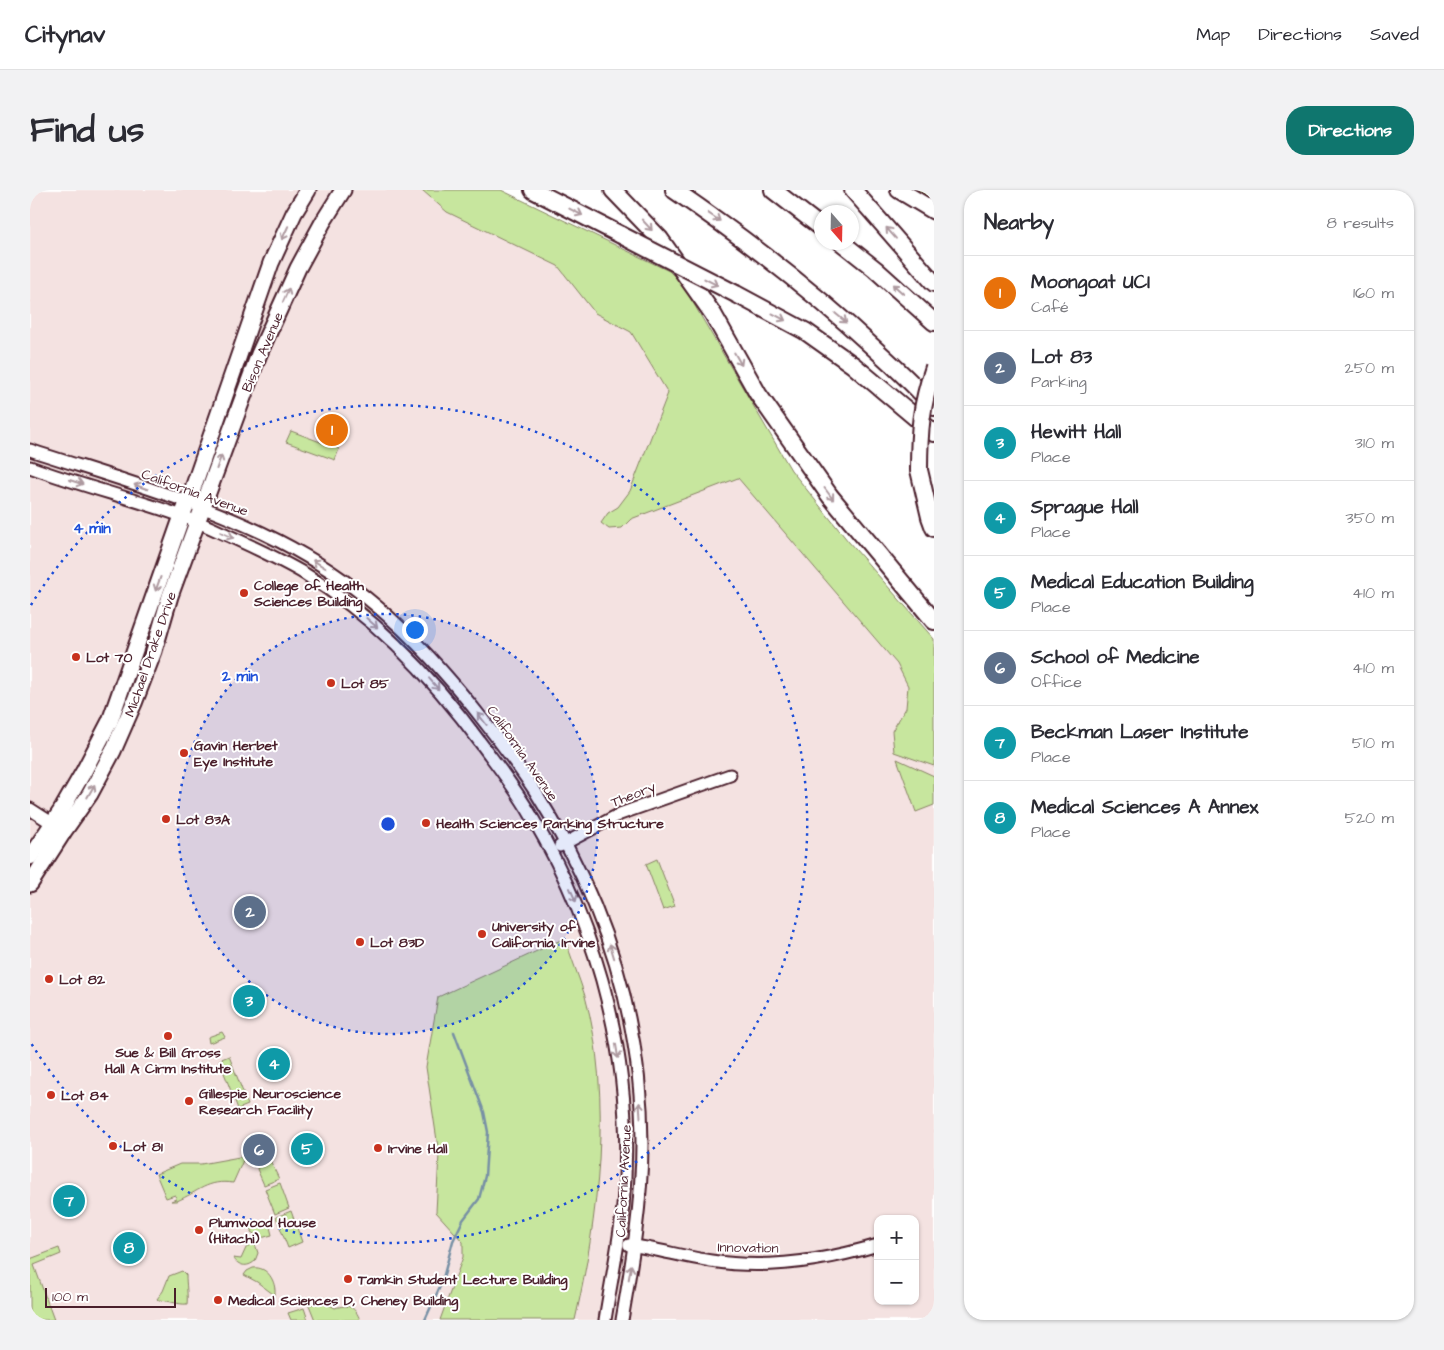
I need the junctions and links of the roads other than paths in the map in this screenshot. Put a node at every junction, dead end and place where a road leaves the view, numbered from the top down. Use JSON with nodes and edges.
{"nodes":[{"id":1,"x":308,"y":190,"type":"edge"},
{"id":2,"x":343,"y":190,"type":"edge"},
{"id":3,"x":532,"y":190,"type":"edge"},
{"id":4,"x":613,"y":190,"type":"edge"},
{"id":5,"x":674,"y":190,"type":"edge"},
{"id":6,"x":773,"y":190,"type":"edge"},
{"id":7,"x":899,"y":190,"type":"edge"},
{"id":8,"x":854,"y":191,"type":"edge"},
{"id":9,"x":934,"y":211,"type":"edge"},
{"id":10,"x":814,"y":222,"type":"edge"},
{"id":11,"x":851,"y":250,"type":"edge"},
{"id":12,"x":934,"y":283,"type":"edge"},
{"id":13,"x":934,"y":322,"type":"edge"},
{"id":14,"x":934,"y":367,"type":"edge"},
{"id":15,"x":934,"y":407,"type":"edge"},
{"id":16,"x":934,"y":433,"type":"edge"},
{"id":17,"x":30,"y":450,"type":"edge"},
{"id":18,"x":30,"y":467,"type":"edge"},
{"id":19,"x":185,"y":509,"type":"junction"},
{"id":20,"x":200,"y":515,"type":"junction"},
{"id":21,"x":934,"y":528,"type":"edge"},
{"id":22,"x":934,"y":621,"type":"edge"},
{"id":23,"x":730,"y":775,"type":"dead end"},
{"id":24,"x":30,"y":809,"type":"edge"},
{"id":25,"x":58,"y":827,"type":"junction"},
{"id":26,"x":566,"y":843,"type":"junction"},
{"id":27,"x":552,"y":851,"type":"junction"},
{"id":28,"x":30,"y":856,"type":"edge"},
{"id":29,"x":30,"y":884,"type":"edge"},
{"id":30,"x":617,"y":1243,"type":"junction"},
{"id":31,"x":634,"y":1246,"type":"junction"},
{"id":32,"x":874,"y":1246,"type":"edge"},
{"id":33,"x":605,"y":1320,"type":"edge"},
{"id":34,"x":622,"y":1320,"type":"edge"}],
"edges":[{"from":1,"to":19,"type":"main road","name":"Bison Avenue","one_way":true},
{"from":20,"to":2,"type":"main road","name":"Bison Avenue","one_way":true},
{"from":3,"to":16,"type":"highway","one_way":true,"bridge":true},
{"from":4,"to":22,"type":"highway","one_way":true},
{"from":5,"to":15,"type":"highway","one_way":true},
{"from":6,"to":10,"type":"highway"},
{"from":7,"to":9,"type":"highway"},
{"from":12,"to":8,"type":"highway","one_way":true},
{"from":13,"to":11,"type":"highway","one_way":true},
{"from":14,"to":21,"type":"highway","bridge":true},
{"from":19,"to":17,"type":"street","name":"California Avenue","one_way":true},
{"from":18,"to":19,"type":"street","name":"California Avenue","one_way":true},
{"from":19,"to":20,"type":"street","name":"California Avenue"},
{"from":19,"to":25,"type":"main road","name":"Michael Drake Drive","one_way":true},
{"from":25,"to":20,"type":"main road","name":"Michael Drake Drive","one_way":true},
{"from":26,"to":20,"type":"street","name":"California Avenue","one_way":true},
{"from":20,"to":27,"type":"street","name":"California Avenue","one_way":true},
{"from":23,"to":26,"type":"street","name":"Theory"},
{"from":24,"to":25,"type":"street"},
{"from":25,"to":28,"type":"main road","name":"Michael Drake Drive"},
{"from":25,"to":29,"type":"main road","name":"Michael Drake Drive"},
{"from":26,"to":27,"type":"street","name":"Theory"},
{"from":31,"to":26,"type":"street","name":"California Avenue","one_way":true},
{"from":27,"to":30,"type":"street","name":"California Avenue","one_way":true},
{"from":30,"to":31,"type":"street","name":"Innovation"},
{"from":30,"to":33,"type":"street","name":"California Avenue"},
{"from":31,"to":32,"type":"street","name":"Innovation"},
{"from":34,"to":31,"type":"street","name":"California Avenue","one_way":true}]}
